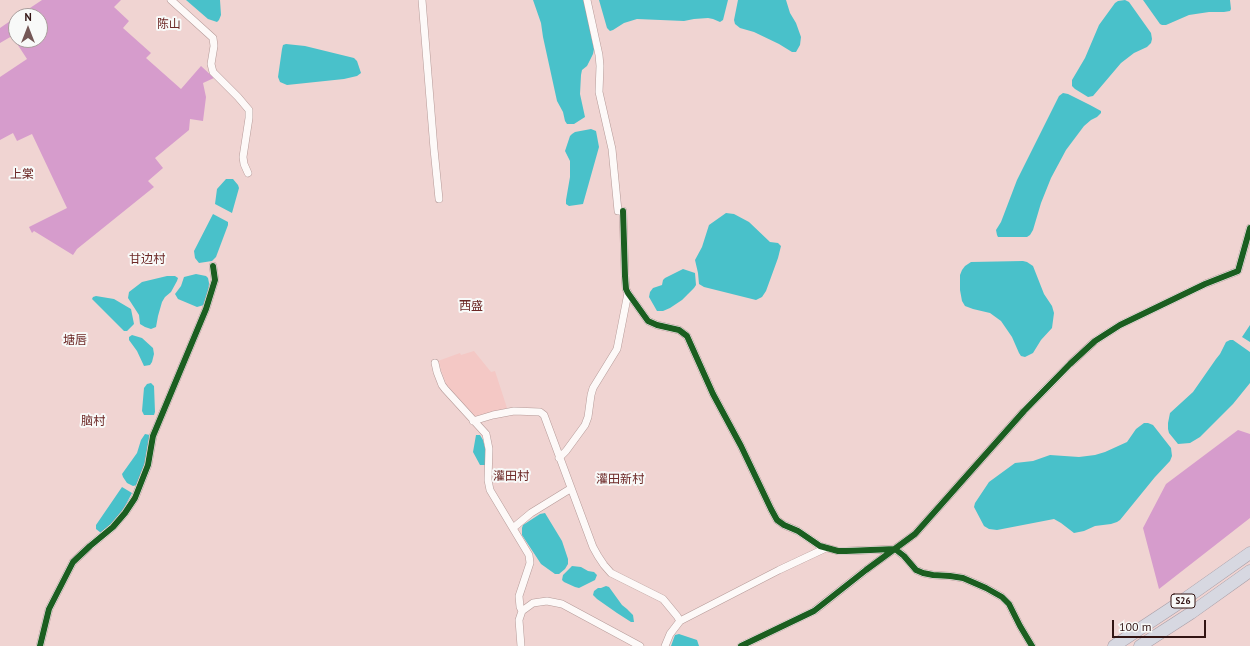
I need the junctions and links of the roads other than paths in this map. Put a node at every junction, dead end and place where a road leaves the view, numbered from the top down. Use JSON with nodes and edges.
{"nodes":[{"id":1,"x":171,"y":0,"type":"edge"},
{"id":2,"x":422,"y":0,"type":"edge"},
{"id":3,"x":587,"y":0,"type":"edge"},
{"id":4,"x":248,"y":173,"type":"dead end"},
{"id":5,"x":440,"y":199,"type":"dead end"},
{"id":6,"x":1250,"y":228,"type":"edge"},
{"id":7,"x":213,"y":266,"type":"dead end"},
{"id":8,"x":628,"y":293,"type":"junction"},
{"id":9,"x":435,"y":363,"type":"dead end"},
{"id":10,"x":473,"y":421,"type":"junction"},
{"id":11,"x":559,"y":458,"type":"junction"},
{"id":12,"x":570,"y":489,"type":"junction"},
{"id":13,"x":513,"y":528,"type":"junction"},
{"id":14,"x":826,"y":548,"type":"junction"},
{"id":15,"x":895,"y":549,"type":"junction"},
{"id":16,"x":1250,"y":553,"type":"edge"},
{"id":17,"x":1250,"y":571,"type":"edge"},
{"id":18,"x":522,"y":611,"type":"junction"},
{"id":19,"x":680,"y":621,"type":"junction"},
{"id":20,"x":40,"y":646,"type":"edge"},
{"id":21,"x":521,"y":646,"type":"edge"},
{"id":22,"x":640,"y":646,"type":"edge"},
{"id":23,"x":665,"y":646,"type":"edge"},
{"id":24,"x":741,"y":646,"type":"edge"},
{"id":25,"x":1032,"y":646,"type":"edge"},
{"id":26,"x":1114,"y":646,"type":"edge"},
{"id":27,"x":1140,"y":646,"type":"edge"}],
"edges":[{"from":1,"to":4,"type":"street"},
{"from":2,"to":5,"type":"street"},
{"from":3,"to":8,"type":"street"},
{"from":6,"to":15,"type":"street"},
{"from":7,"to":20,"type":"street"},
{"from":8,"to":11,"type":"street"},
{"from":8,"to":14,"type":"street"},
{"from":9,"to":10,"type":"street"},
{"from":10,"to":11,"type":"street"},
{"from":10,"to":13,"type":"street"},
{"from":11,"to":12,"type":"street"},
{"from":12,"to":13,"type":"street"},
{"from":12,"to":19,"type":"street"},
{"from":13,"to":18,"type":"street"},
{"from":14,"to":15,"type":"street"},
{"from":14,"to":19,"type":"street"},
{"from":15,"to":24,"type":"street"},
{"from":15,"to":25,"type":"street"},
{"from":16,"to":26,"type":"highway","number":"S26"},
{"from":17,"to":27,"type":"highway","number":"S26"},
{"from":18,"to":21,"type":"street"},
{"from":18,"to":22,"type":"street"},
{"from":19,"to":23,"type":"street"}]}
